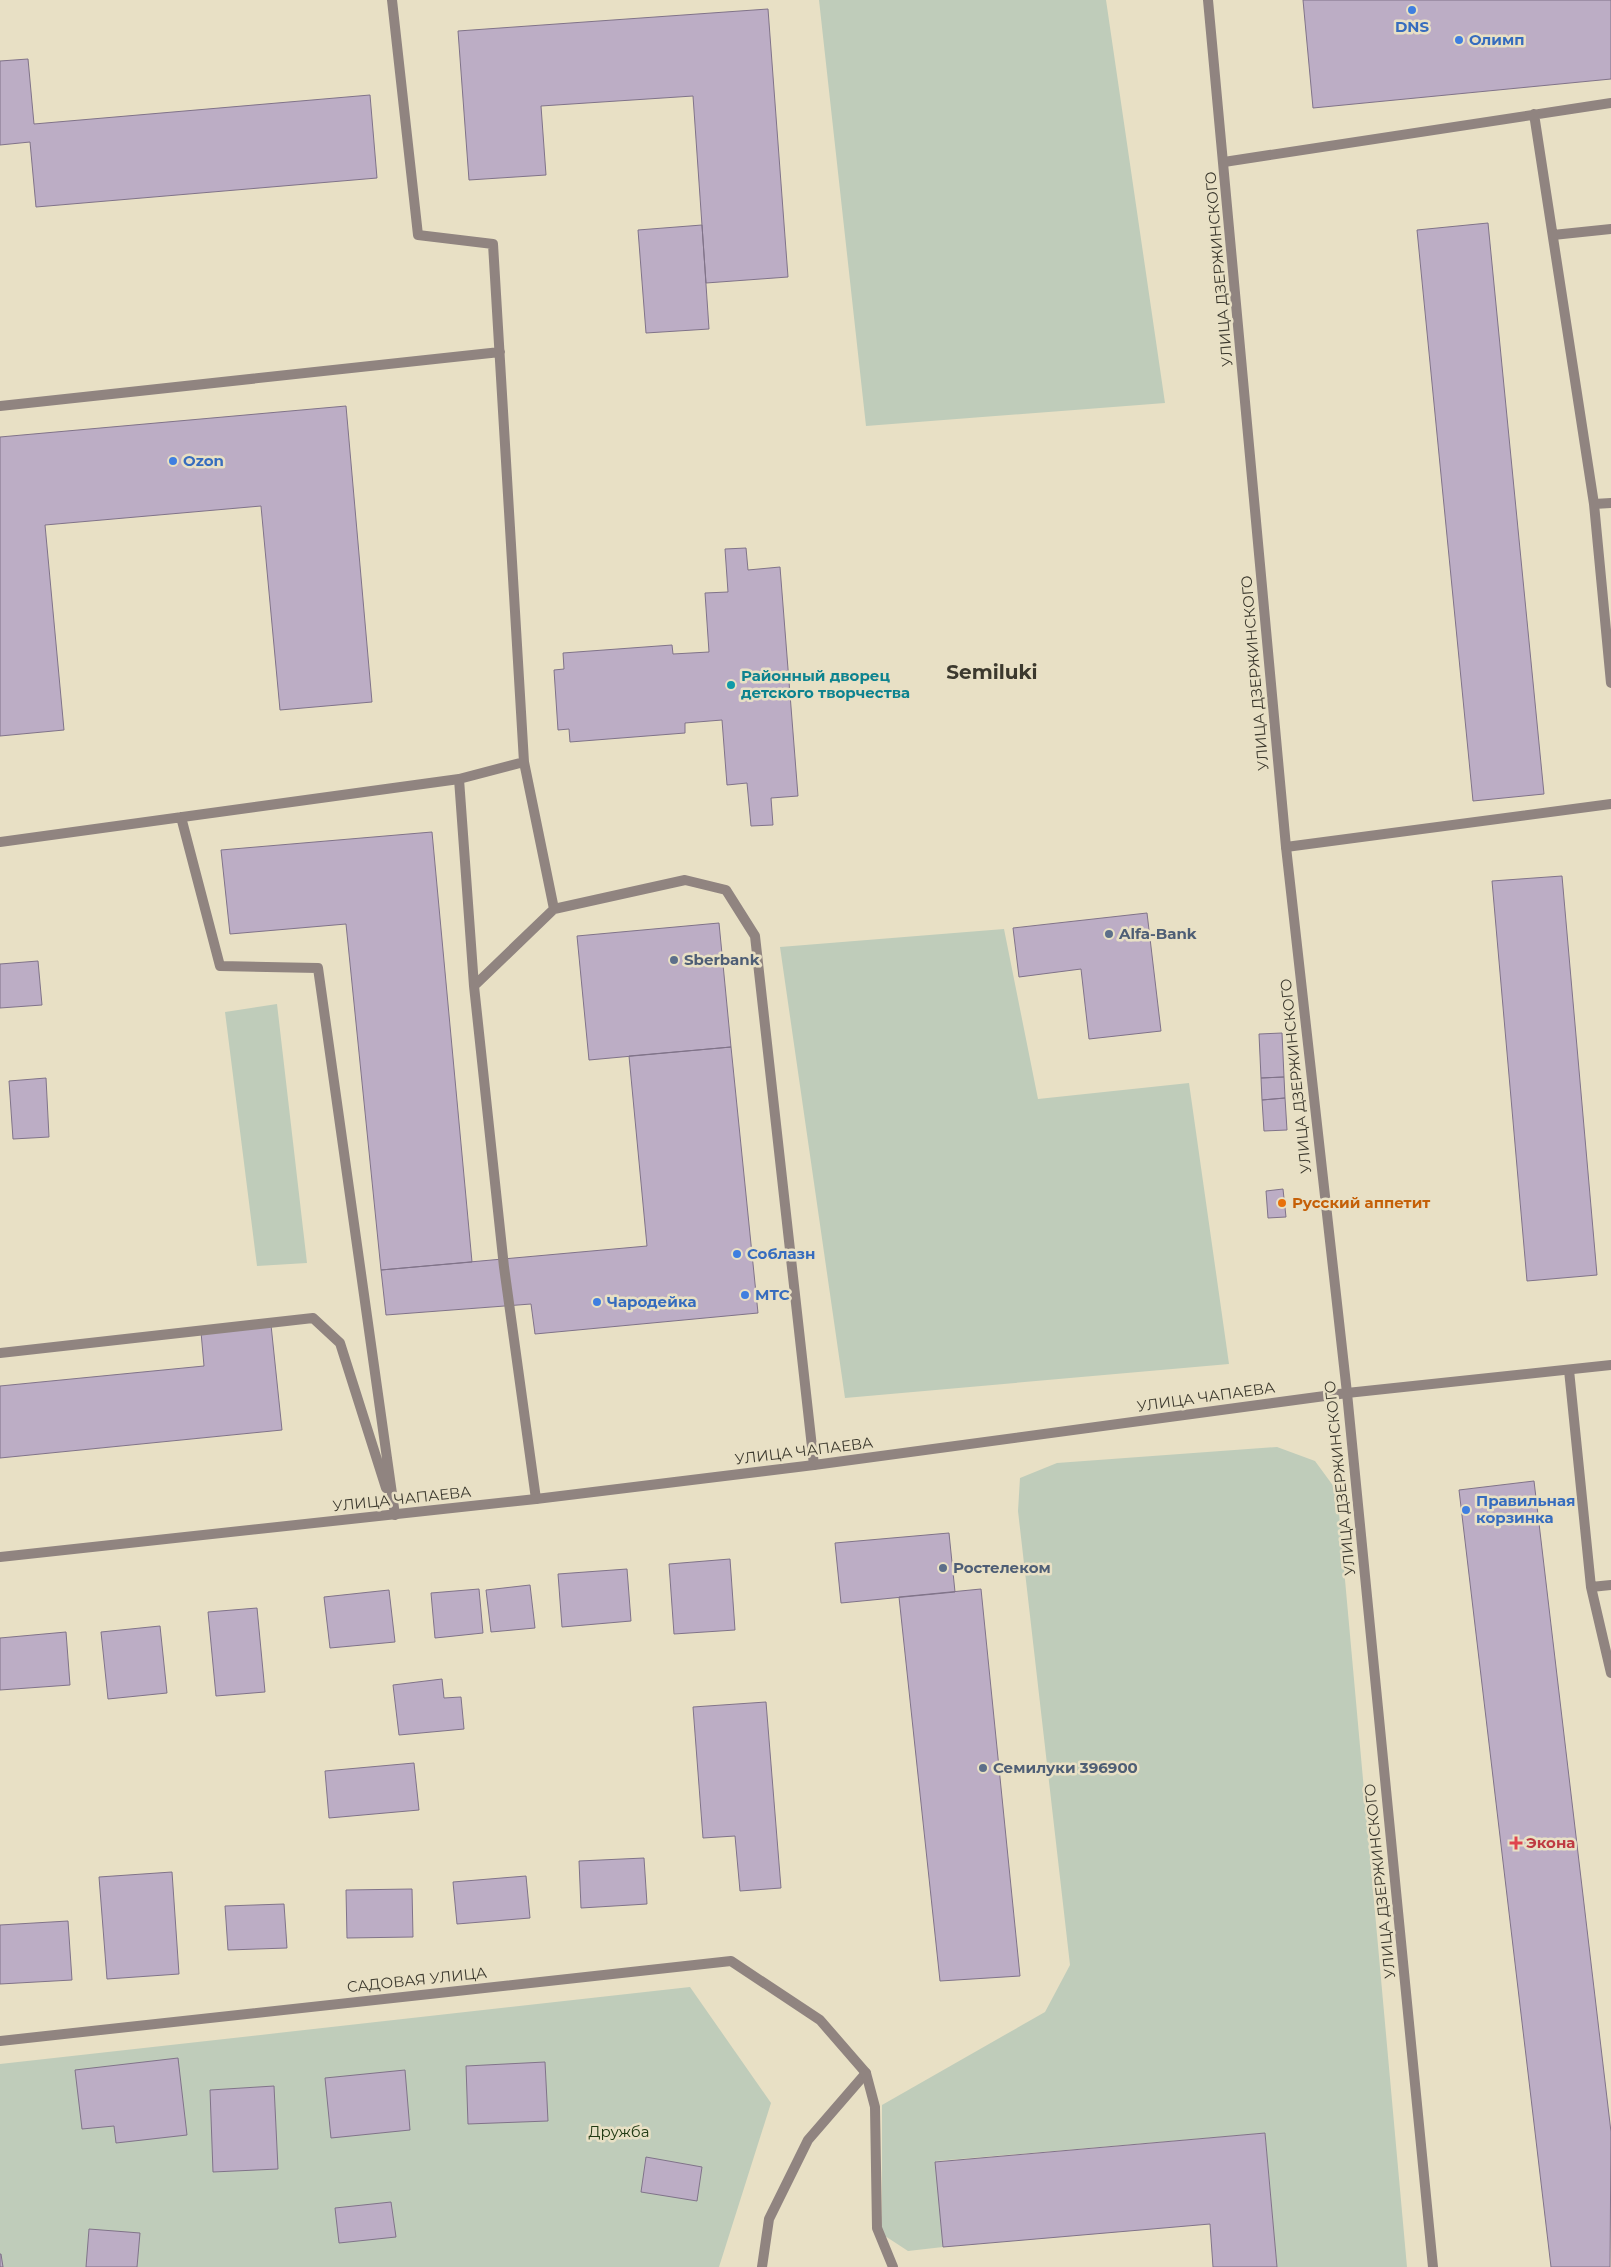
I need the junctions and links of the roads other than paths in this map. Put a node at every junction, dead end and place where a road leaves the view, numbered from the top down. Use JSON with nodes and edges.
{"nodes":[{"id":1,"x":392,"y":0,"type":"edge"},
{"id":2,"x":1208,"y":0,"type":"edge"},
{"id":3,"x":1611,"y":103,"type":"edge"},
{"id":4,"x":1534,"y":114,"type":"junction"},
{"id":5,"x":1224,"y":162,"type":"junction"},
{"id":6,"x":1611,"y":228,"type":"edge"},
{"id":7,"x":1553,"y":235,"type":"junction"},
{"id":8,"x":500,"y":352,"type":"junction"},
{"id":9,"x":0,"y":406,"type":"edge"},
{"id":10,"x":1611,"y":503,"type":"edge"},
{"id":11,"x":1594,"y":504,"type":"junction"},
{"id":12,"x":1611,"y":683,"type":"edge"},
{"id":13,"x":524,"y":762,"type":"junction"},
{"id":14,"x":458,"y":779,"type":"junction"},
{"id":15,"x":1611,"y":804,"type":"edge"},
{"id":16,"x":181,"y":817,"type":"junction"},
{"id":17,"x":0,"y":842,"type":"edge"},
{"id":18,"x":1286,"y":847,"type":"junction"},
{"id":19,"x":554,"y":909,"type":"junction"},
{"id":20,"x":474,"y":986,"type":"junction"},
{"id":21,"x":0,"y":1353,"type":"edge"},
{"id":22,"x":1611,"y":1365,"type":"edge"},
{"id":23,"x":1569,"y":1370,"type":"junction"},
{"id":24,"x":1347,"y":1394,"type":"junction"},
{"id":25,"x":814,"y":1465,"type":"junction"},
{"id":26,"x":536,"y":1499,"type":"junction"},
{"id":27,"x":395,"y":1515,"type":"junction"},
{"id":28,"x":0,"y":1557,"type":"edge"},
{"id":29,"x":1611,"y":1585,"type":"edge"},
{"id":30,"x":1591,"y":1587,"type":"junction"},
{"id":31,"x":1611,"y":1673,"type":"edge"},
{"id":32,"x":0,"y":2041,"type":"edge"},
{"id":33,"x":866,"y":2073,"type":"junction"},
{"id":34,"x":762,"y":2267,"type":"edge"},
{"id":35,"x":893,"y":2267,"type":"edge"},
{"id":36,"x":1433,"y":2267,"type":"edge"}],
"edges":[{"from":1,"to":8,"type":"street"},
{"from":2,"to":5,"type":"street","name":"УЛИЦА ДЗЕРЖИНСКОГО"},
{"from":3,"to":4,"type":"street"},
{"from":4,"to":5,"type":"street"},
{"from":4,"to":7,"type":"street"},
{"from":5,"to":18,"type":"street","name":"УЛИЦА ДЗЕРЖИНСКОГО"},
{"from":6,"to":7,"type":"street"},
{"from":7,"to":11,"type":"street"},
{"from":8,"to":9,"type":"street"},
{"from":8,"to":13,"type":"street"},
{"from":10,"to":11,"type":"street"},
{"from":11,"to":12,"type":"street"},
{"from":13,"to":14,"type":"street"},
{"from":13,"to":19,"type":"street"},
{"from":14,"to":16,"type":"street"},
{"from":14,"to":20,"type":"street"},
{"from":15,"to":18,"type":"street"},
{"from":16,"to":17,"type":"street"},
{"from":16,"to":27,"type":"street"},
{"from":18,"to":24,"type":"street","name":"УЛИЦА ДЗЕРЖИНСКОГО"},
{"from":19,"to":20,"type":"street"},
{"from":19,"to":25,"type":"street"},
{"from":20,"to":26,"type":"street"},
{"from":21,"to":27,"type":"street"},
{"from":22,"to":23,"type":"street","name":"УЛИЦА ЧАПАЕВА"},
{"from":23,"to":24,"type":"street","name":"УЛИЦА ЧАПАЕВА"},
{"from":23,"to":30,"type":"street"},
{"from":24,"to":25,"type":"street","name":"УЛИЦА ЧАПАЕВА"},
{"from":24,"to":36,"type":"street","name":"УЛИЦА ДЗЕРЖИНСКОГО"},
{"from":25,"to":26,"type":"street","name":"УЛИЦА ЧАПАЕВА"},
{"from":26,"to":27,"type":"street","name":"УЛИЦА ЧАПАЕВА"},
{"from":27,"to":28,"type":"street","name":"УЛИЦА ЧАПАЕВА"},
{"from":29,"to":30,"type":"street"},
{"from":30,"to":31,"type":"street"},
{"from":32,"to":33,"type":"street","name":"САДОВАЯ УЛИЦА"},
{"from":33,"to":34,"type":"street"},
{"from":33,"to":35,"type":"street"}]}
